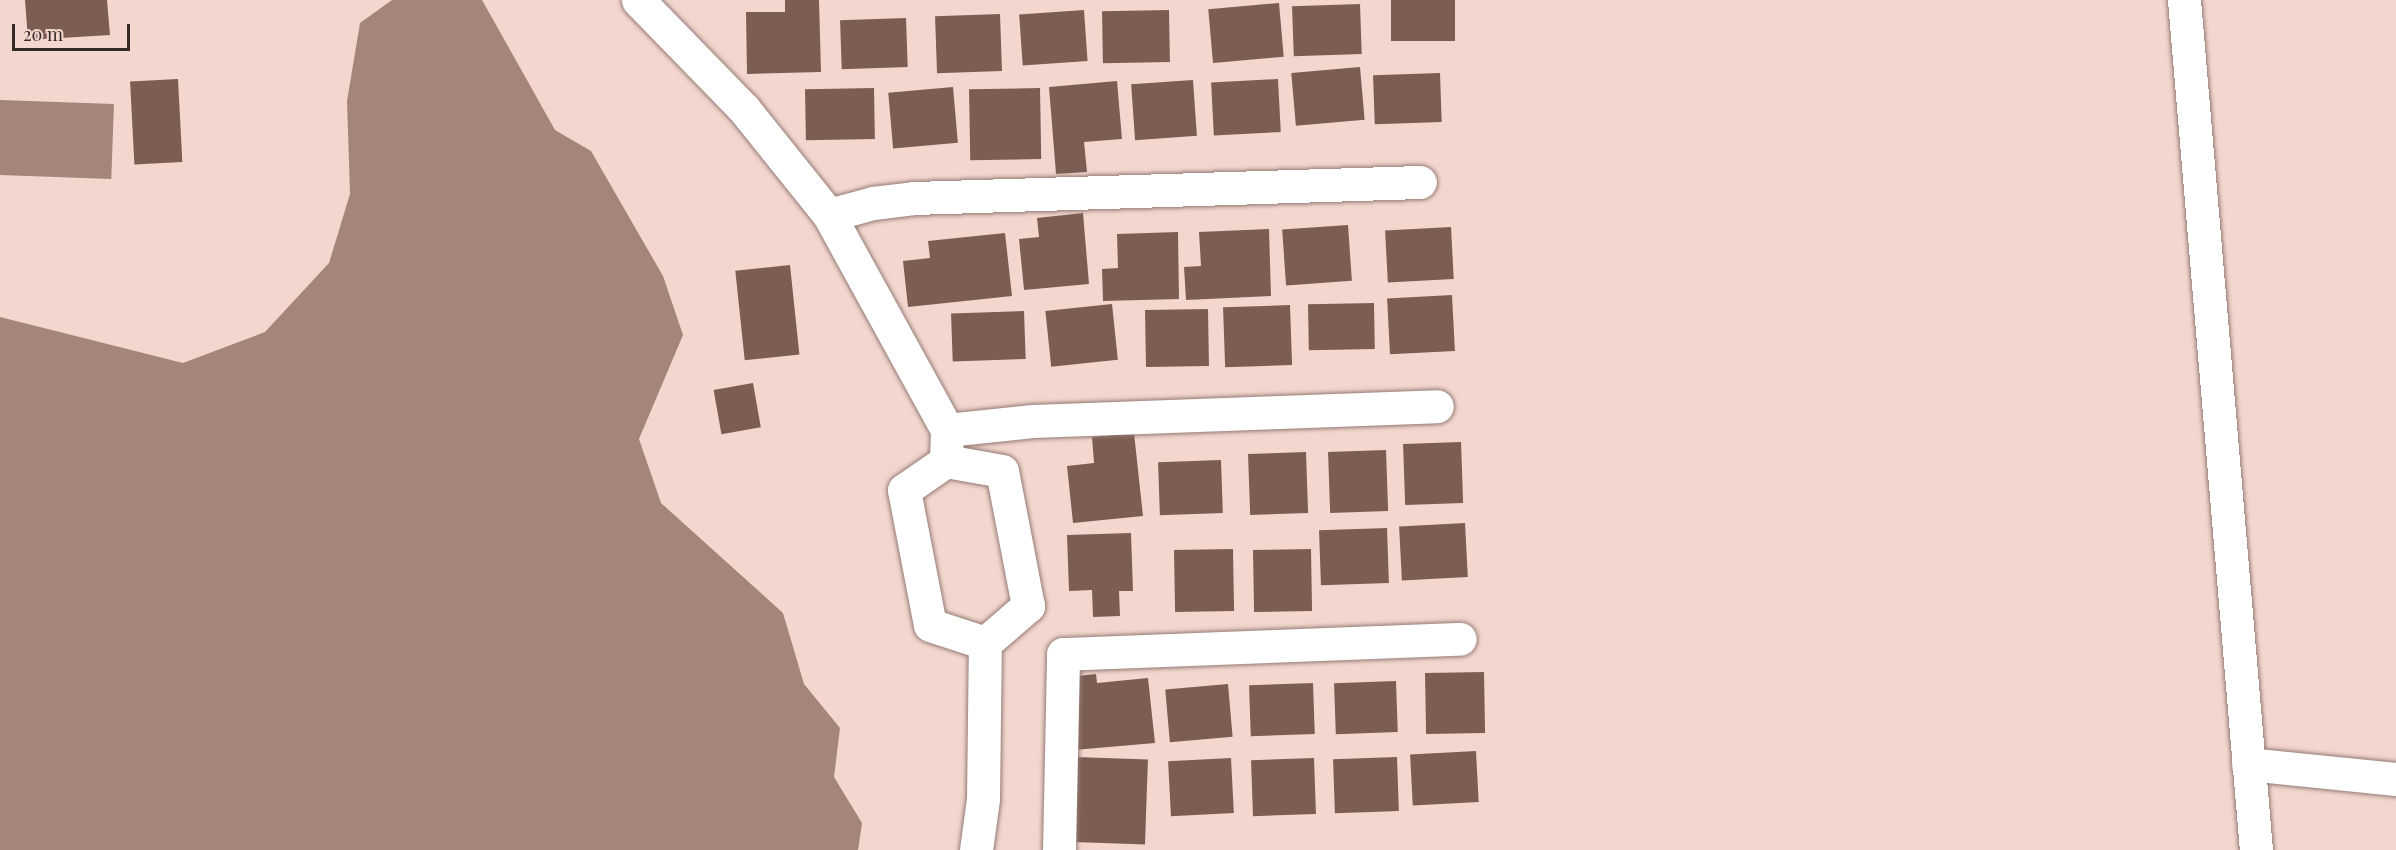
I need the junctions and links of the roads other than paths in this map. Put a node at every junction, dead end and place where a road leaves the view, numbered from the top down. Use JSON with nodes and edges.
{"nodes":[{"id":1,"x":638,"y":0,"type":"edge"},
{"id":2,"x":2184,"y":0,"type":"edge"},
{"id":3,"x":1420,"y":182,"type":"dead end"},
{"id":4,"x":829,"y":215,"type":"junction"},
{"id":5,"x":1437,"y":406,"type":"dead end"},
{"id":6,"x":946,"y":446,"type":"junction"},
{"id":7,"x":1460,"y":639,"type":"dead end"},
{"id":8,"x":985,"y":643,"type":"junction"},
{"id":9,"x":2248,"y":764,"type":"junction"},
{"id":10,"x":2396,"y":779,"type":"edge"},
{"id":11,"x":976,"y":850,"type":"edge"},
{"id":12,"x":1059,"y":850,"type":"edge"},
{"id":13,"x":2256,"y":850,"type":"edge"}],
"edges":[{"from":1,"to":4,"type":"street"},
{"from":2,"to":9,"type":"street"},
{"from":3,"to":4,"type":"street"},
{"from":4,"to":6,"type":"street"},
{"from":5,"to":6,"type":"street"},
{"from":6,"to":8,"type":"street"},
{"from":6,"to":8,"type":"street"},
{"from":7,"to":12,"type":"street"},
{"from":8,"to":11,"type":"street"},
{"from":9,"to":10,"type":"street"},
{"from":9,"to":13,"type":"street"}]}
